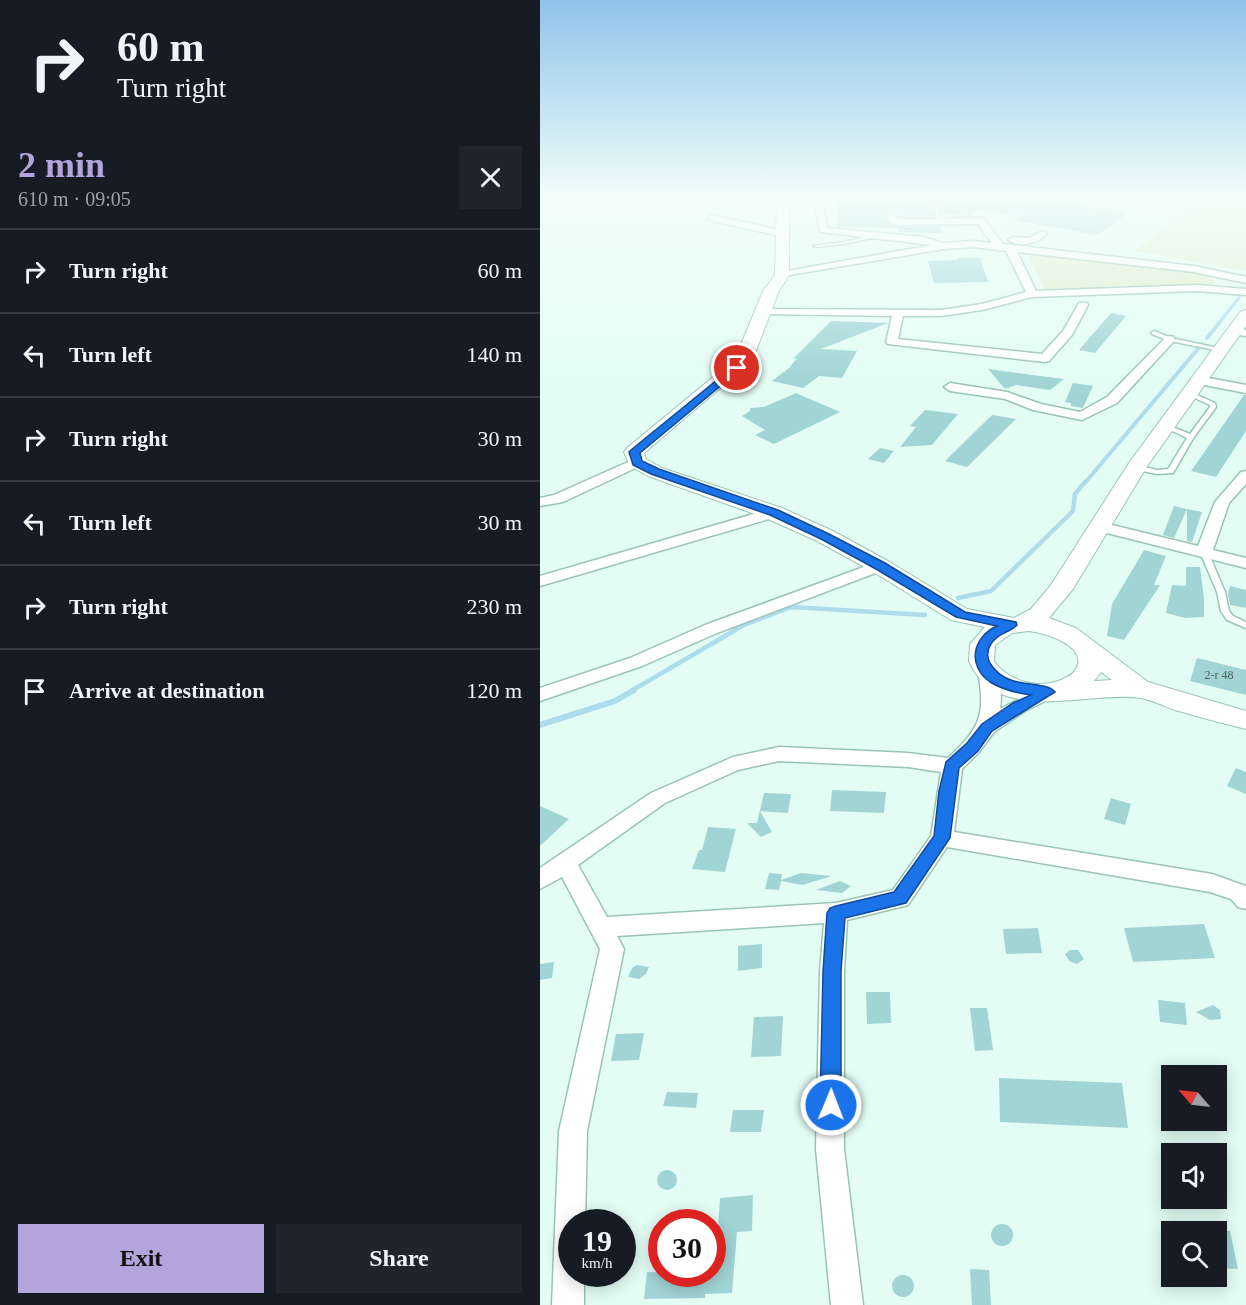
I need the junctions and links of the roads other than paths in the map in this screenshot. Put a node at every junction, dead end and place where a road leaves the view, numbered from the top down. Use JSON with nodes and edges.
{"nodes":[{"id":1,"x":783,"y":259,"type":"edge"},
{"id":2,"x":869,"y":259,"type":"edge"},
{"id":3,"x":1015,"y":259,"type":"edge"},
{"id":4,"x":1108,"y":259,"type":"edge"},
{"id":5,"x":782,"y":274,"type":"junction"},
{"id":6,"x":1246,"y":280,"type":"edge"},
{"id":7,"x":1246,"y":292,"type":"edge"},
{"id":8,"x":1032,"y":294,"type":"junction"},
{"id":9,"x":1083,"y":305,"type":"dead end"},
{"id":10,"x":764,"y":312,"type":"junction"},
{"id":11,"x":898,"y":312,"type":"junction"},
{"id":12,"x":1246,"y":315,"type":"edge"},
{"id":13,"x":1240,"y":332,"type":"edge"},
{"id":14,"x":1154,"y":333,"type":"dead end"},
{"id":15,"x":1170,"y":339,"type":"junction"},
{"id":16,"x":1214,"y":348,"type":"junction"},
{"id":17,"x":1193,"y":386,"type":"junction"},
{"id":18,"x":950,"y":387,"type":"dead end"},
{"id":19,"x":1246,"y":389,"type":"edge"},
{"id":20,"x":1165,"y":426,"type":"junction"},
{"id":21,"x":1191,"y":437,"type":"junction"},
{"id":22,"x":637,"y":462,"type":"junction"},
{"id":23,"x":1136,"y":467,"type":"junction"},
{"id":24,"x":1244,"y":482,"type":"edge"},
{"id":25,"x":540,"y":502,"type":"edge"},
{"id":26,"x":774,"y":513,"type":"junction"},
{"id":27,"x":1100,"y":527,"type":"junction"},
{"id":28,"x":1204,"y":552,"type":"junction"},
{"id":29,"x":1246,"y":563,"type":"edge"},
{"id":30,"x":880,"y":566,"type":"junction"},
{"id":31,"x":540,"y":581,"type":"edge"},
{"id":32,"x":1060,"y":589,"type":"junction"},
{"id":33,"x":960,"y":615,"type":"junction"},
{"id":34,"x":1016,"y":624,"type":"junction"},
{"id":35,"x":1246,"y":625,"type":"edge"},
{"id":36,"x":1084,"y":644,"type":"junction"},
{"id":37,"x":984,"y":660,"type":"junction"},
{"id":38,"x":1140,"y":689,"type":"junction"},
{"id":39,"x":1053,"y":691,"type":"junction"},
{"id":40,"x":540,"y":695,"type":"edge"},
{"id":41,"x":1246,"y":720,"type":"edge"},
{"id":42,"x":987,"y":727,"type":"junction"},
{"id":43,"x":952,"y":766,"type":"junction"},
{"id":44,"x":942,"y":838,"type":"junction"},
{"id":45,"x":565,"y":861,"type":"junction"},
{"id":46,"x":540,"y":880,"type":"edge"},
{"id":47,"x":1246,"y":900,"type":"edge"},
{"id":48,"x":836,"y":913,"type":"junction"},
{"id":49,"x":600,"y":927,"type":"junction"},
{"id":50,"x":568,"y":1305,"type":"edge"},
{"id":51,"x":847,"y":1305,"type":"edge"}],
"edges":[{"from":1,"to":5,"type":"street"},
{"from":2,"to":5,"type":"street"},
{"from":3,"to":8,"type":"street"},
{"from":4,"to":6,"type":"street"},
{"from":5,"to":10,"type":"street"},
{"from":7,"to":8,"type":"street"},
{"from":8,"to":11,"type":"street"},
{"from":9,"to":11,"type":"street"},
{"from":10,"to":11,"type":"street"},
{"from":10,"to":22,"type":"street"},
{"from":12,"to":13,"type":"street"},
{"from":13,"to":16,"type":"street"},
{"from":14,"to":15,"type":"lane"},
{"from":15,"to":16,"type":"lane"},
{"from":15,"to":18,"type":"street"},
{"from":16,"to":17,"type":"street"},
{"from":17,"to":19,"type":"street"},
{"from":17,"to":20,"type":"street"},
{"from":17,"to":21,"type":"lane"},
{"from":20,"to":21,"type":"lane"},
{"from":20,"to":23,"type":"street"},
{"from":21,"to":23,"type":"lane"},
{"from":22,"to":25,"type":"street"},
{"from":22,"to":26,"type":"street"},
{"from":23,"to":27,"type":"street"},
{"from":24,"to":28,"type":"street"},
{"from":26,"to":30,"type":"street"},
{"from":26,"to":31,"type":"street"},
{"from":27,"to":28,"type":"street"},
{"from":27,"to":32,"type":"street"},
{"from":28,"to":29,"type":"street"},
{"from":28,"to":35,"type":"lane"},
{"from":30,"to":33,"type":"street"},
{"from":30,"to":40,"type":"street"},
{"from":32,"to":34,"type":"street"},
{"from":32,"to":36,"type":"street"},
{"from":33,"to":34,"type":"street"},
{"from":33,"to":37,"type":"street"},
{"from":34,"to":36,"type":"street"},
{"from":34,"to":37,"type":"street"},
{"from":36,"to":38,"type":"street"},
{"from":36,"to":39,"type":"street"},
{"from":37,"to":39,"type":"street"},
{"from":37,"to":42,"type":"street"},
{"from":38,"to":39,"type":"street"},
{"from":38,"to":41,"type":"street"},
{"from":39,"to":42,"type":"street"},
{"from":42,"to":43,"type":"street"},
{"from":43,"to":44,"type":"street"},
{"from":43,"to":45,"type":"street"},
{"from":44,"to":47,"type":"street"},
{"from":44,"to":48,"type":"street"},
{"from":45,"to":46,"type":"street"},
{"from":45,"to":49,"type":"street"},
{"from":48,"to":49,"type":"street"},
{"from":48,"to":51,"type":"street"},
{"from":49,"to":50,"type":"street"}]}
